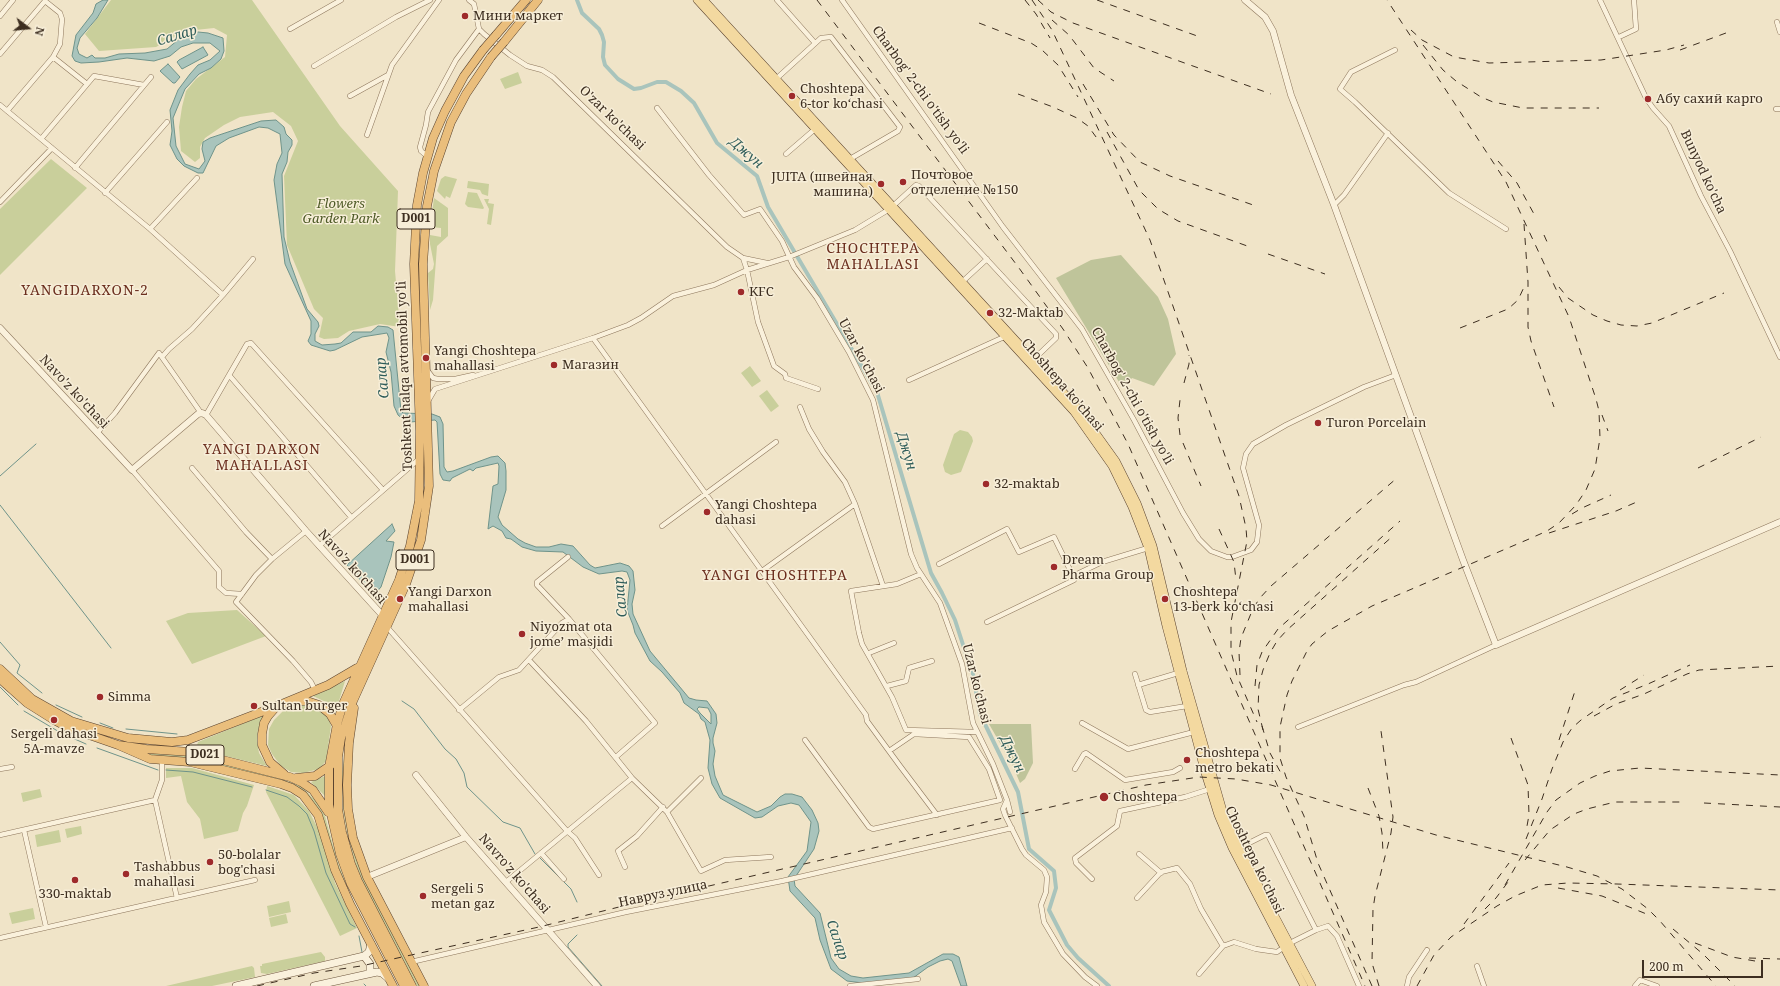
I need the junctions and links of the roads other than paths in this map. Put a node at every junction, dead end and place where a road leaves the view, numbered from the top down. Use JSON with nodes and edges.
{"nodes":[{"id":1,"x":13,"y":0,"type":"edge"},
{"id":2,"x":341,"y":0,"type":"edge"},
{"id":3,"x":430,"y":0,"type":"edge"},
{"id":4,"x":439,"y":0,"type":"edge"},
{"id":5,"x":470,"y":0,"type":"edge"},
{"id":6,"x":526,"y":0,"type":"edge"},
{"id":7,"x":538,"y":0,"type":"edge"},
{"id":8,"x":696,"y":0,"type":"edge"},
{"id":9,"x":704,"y":0,"type":"edge"},
{"id":10,"x":777,"y":0,"type":"edge"},
{"id":11,"x":842,"y":0,"type":"edge"},
{"id":12,"x":1245,"y":0,"type":"edge"},
{"id":13,"x":1600,"y":0,"type":"edge"},
{"id":14,"x":1634,"y":0,"type":"edge"},
{"id":15,"x":0,"y":16,"type":"edge"},
{"id":16,"x":1777,"y":22,"type":"dead end"},
{"id":17,"x":479,"y":29,"type":"junction"},
{"id":18,"x":290,"y":30,"type":"dead end"},
{"id":19,"x":1780,"y":32,"type":"edge"},
{"id":20,"x":1618,"y":37,"type":"junction"},
{"id":21,"x":815,"y":43,"type":"junction"},
{"id":22,"x":745,"y":50,"type":"junction"},
{"id":23,"x":1395,"y":50,"type":"dead end"},
{"id":24,"x":0,"y":54,"type":"edge"},
{"id":25,"x":53,"y":57,"type":"junction"},
{"id":26,"x":314,"y":66,"type":"dead end"},
{"id":27,"x":388,"y":75,"type":"junction"},
{"id":28,"x":151,"y":77,"type":"dead end"},
{"id":29,"x":776,"y":78,"type":"junction"},
{"id":30,"x":87,"y":84,"type":"junction"},
{"id":31,"x":144,"y":85,"type":"junction"},
{"id":32,"x":350,"y":96,"type":"dead end"},
{"id":33,"x":0,"y":105,"type":"edge"},
{"id":34,"x":657,"y":108,"type":"dead end"},
{"id":35,"x":7,"y":111,"type":"junction"},
{"id":36,"x":167,"y":122,"type":"dead end"},
{"id":37,"x":815,"y":130,"type":"junction"},
{"id":38,"x":1388,"y":133,"type":"junction"},
{"id":39,"x":367,"y":135,"type":"dead end"},
{"id":40,"x":41,"y":139,"type":"junction"},
{"id":41,"x":52,"y":148,"type":"junction"},
{"id":42,"x":786,"y":154,"type":"dead end"},
{"id":43,"x":427,"y":156,"type":"junction"},
{"id":44,"x":850,"y":159,"type":"junction"},
{"id":45,"x":75,"y":168,"type":"junction"},
{"id":46,"x":197,"y":178,"type":"dead end"},
{"id":47,"x":105,"y":193,"type":"junction"},
{"id":48,"x":0,"y":202,"type":"edge"},
{"id":49,"x":1334,"y":204,"type":"junction"},
{"id":50,"x":891,"y":208,"type":"junction"},
{"id":51,"x":150,"y":229,"type":"junction"},
{"id":52,"x":1506,"y":229,"type":"dead end"},
{"id":53,"x":931,"y":252,"type":"junction"},
{"id":54,"x":790,"y":257,"type":"junction"},
{"id":55,"x":742,"y":258,"type":"junction"},
{"id":56,"x":253,"y":259,"type":"dead end"},
{"id":57,"x":987,"y":259,"type":"junction"},
{"id":58,"x":767,"y":263,"type":"junction"},
{"id":59,"x":414,"y":264,"type":"junction"},
{"id":60,"x":423,"y":264,"type":"junction"},
{"id":61,"x":747,"y":270,"type":"junction"},
{"id":62,"x":962,"y":282,"type":"junction"},
{"id":63,"x":223,"y":295,"type":"junction"},
{"id":64,"x":0,"y":328,"type":"edge"},
{"id":65,"x":1004,"y":337,"type":"junction"},
{"id":66,"x":594,"y":338,"type":"junction"},
{"id":67,"x":162,"y":357,"type":"junction"},
{"id":68,"x":1780,"y":358,"type":"edge"},
{"id":69,"x":1033,"y":360,"type":"junction"},
{"id":70,"x":494,"y":369,"type":"junction"},
{"id":71,"x":426,"y":370,"type":"junction"},
{"id":72,"x":229,"y":375,"type":"junction"},
{"id":73,"x":1396,"y":375,"type":"junction"},
{"id":74,"x":909,"y":380,"type":"dead end"},
{"id":75,"x":818,"y":389,"type":"dead end"},
{"id":76,"x":423,"y":404,"type":"junction"},
{"id":77,"x":800,"y":407,"type":"dead end"},
{"id":78,"x":204,"y":414,"type":"junction"},
{"id":79,"x":424,"y":431,"type":"junction"},
{"id":80,"x":97,"y":433,"type":"junction"},
{"id":81,"x":1093,"y":433,"type":"junction"},
{"id":82,"x":776,"y":442,"type":"dead end"},
{"id":83,"x":420,"y":459,"type":"junction"},
{"id":84,"x":192,"y":468,"type":"dead end"},
{"id":85,"x":132,"y":470,"type":"junction"},
{"id":86,"x":420,"y":486,"type":"junction"},
{"id":87,"x":429,"y":486,"type":"junction"},
{"id":88,"x":382,"y":490,"type":"junction"},
{"id":89,"x":706,"y":494,"type":"junction"},
{"id":90,"x":855,"y":504,"type":"junction"},
{"id":91,"x":351,"y":517,"type":"junction"},
{"id":92,"x":1780,"y":522,"type":"edge"},
{"id":93,"x":662,"y":526,"type":"dead end"},
{"id":94,"x":306,"y":531,"type":"junction"},
{"id":95,"x":319,"y":546,"type":"junction"},
{"id":96,"x":1148,"y":548,"type":"junction"},
{"id":97,"x":568,"y":557,"type":"dead end"},
{"id":98,"x":272,"y":559,"type":"junction"},
{"id":99,"x":939,"y":564,"type":"dead end"},
{"id":100,"x":762,"y":571,"type":"junction"},
{"id":101,"x":921,"y":574,"type":"junction"},
{"id":102,"x":1073,"y":576,"type":"junction"},
{"id":103,"x":883,"y":586,"type":"junction"},
{"id":104,"x":242,"y":594,"type":"junction"},
{"id":105,"x":383,"y":616,"type":"junction"},
{"id":106,"x":569,"y":619,"type":"junction"},
{"id":107,"x":987,"y":622,"type":"dead end"},
{"id":108,"x":387,"y":628,"type":"junction"},
{"id":109,"x":894,"y":643,"type":"dead end"},
{"id":110,"x":1496,"y":645,"type":"junction"},
{"id":111,"x":869,"y":653,"type":"junction"},
{"id":112,"x":529,"y":660,"type":"junction"},
{"id":113,"x":932,"y":661,"type":"dead end"},
{"id":114,"x":358,"y":667,"type":"junction"},
{"id":115,"x":0,"y":669,"type":"edge"},
{"id":116,"x":1178,"y":673,"type":"junction"},
{"id":117,"x":1135,"y":674,"type":"dead end"},
{"id":118,"x":362,"y":679,"type":"junction"},
{"id":119,"x":0,"y":680,"type":"edge"},
{"id":120,"x":1138,"y":685,"type":"junction"},
{"id":121,"x":887,"y":686,"type":"junction"},
{"id":122,"x":315,"y":690,"type":"junction"},
{"id":123,"x":282,"y":704,"type":"junction"},
{"id":124,"x":1187,"y":706,"type":"junction"},
{"id":125,"x":459,"y":710,"type":"junction"},
{"id":126,"x":1082,"y":723,"type":"dead end"},
{"id":127,"x":337,"y":724,"type":"junction"},
{"id":128,"x":1298,"y":727,"type":"dead end"},
{"id":129,"x":976,"y":732,"type":"junction"},
{"id":130,"x":1194,"y":732,"type":"junction"},
{"id":131,"x":341,"y":738,"type":"junction"},
{"id":132,"x":188,"y":740,"type":"junction"},
{"id":133,"x":805,"y":740,"type":"dead end"},
{"id":134,"x":118,"y":745,"type":"junction"},
{"id":135,"x":889,"y":751,"type":"junction"},
{"id":136,"x":188,"y":752,"type":"junction"},
{"id":137,"x":338,"y":757,"type":"junction"},
{"id":138,"x":616,"y":757,"type":"junction"},
{"id":139,"x":162,"y":760,"type":"junction"},
{"id":140,"x":12,"y":767,"type":"dead end"},
{"id":141,"x":329,"y":767,"type":"junction"},
{"id":142,"x":1180,"y":768,"type":"dead end"},
{"id":143,"x":0,"y":769,"type":"edge"},
{"id":144,"x":1075,"y":769,"type":"dead end"},
{"id":145,"x":416,"y":775,"type":"dead end"},
{"id":146,"x":290,"y":777,"type":"junction"},
{"id":147,"x":632,"y":778,"type":"junction"},
{"id":148,"x":701,"y":778,"type":"dead end"},
{"id":149,"x":1210,"y":789,"type":"junction"},
{"id":150,"x":155,"y":800,"type":"junction"},
{"id":151,"x":1000,"y":800,"type":"junction"},
{"id":152,"x":1007,"y":800,"type":"junction"},
{"id":153,"x":663,"y":807,"type":"junction"},
{"id":154,"x":667,"y":812,"type":"junction"},
{"id":155,"x":1010,"y":812,"type":"dead end"},
{"id":156,"x":937,"y":815,"type":"junction"},
{"id":157,"x":331,"y":820,"type":"junction"},
{"id":158,"x":1012,"y":828,"type":"junction"},
{"id":159,"x":24,"y":830,"type":"junction"},
{"id":160,"x":567,"y":831,"type":"junction"},
{"id":161,"x":0,"y":835,"type":"edge"},
{"id":162,"x":466,"y":837,"type":"junction"},
{"id":163,"x":1239,"y":848,"type":"junction"},
{"id":164,"x":541,"y":853,"type":"junction"},
{"id":165,"x":1139,"y":854,"type":"dead end"},
{"id":166,"x":771,"y":857,"type":"dead end"},
{"id":167,"x":625,"y":866,"type":"dead end"},
{"id":168,"x":1161,"y":873,"type":"junction"},
{"id":169,"x":599,"y":875,"type":"dead end"},
{"id":170,"x":367,"y":877,"type":"junction"},
{"id":171,"x":564,"y":879,"type":"dead end"},
{"id":172,"x":1092,"y":879,"type":"dead end"},
{"id":173,"x":255,"y":880,"type":"dead end"},
{"id":174,"x":506,"y":882,"type":"junction"},
{"id":175,"x":351,"y":884,"type":"junction"},
{"id":176,"x":178,"y":898,"type":"junction"},
{"id":177,"x":1137,"y":898,"type":"dead end"},
{"id":178,"x":350,"y":904,"type":"junction"},
{"id":179,"x":46,"y":927,"type":"junction"},
{"id":180,"x":549,"y":930,"type":"junction"},
{"id":181,"x":1316,"y":930,"type":"junction"},
{"id":182,"x":0,"y":938,"type":"edge"},
{"id":183,"x":371,"y":944,"type":"junction"},
{"id":184,"x":1223,"y":946,"type":"junction"},
{"id":185,"x":1287,"y":946,"type":"junction"},
{"id":186,"x":1427,"y":950,"type":"dead end"},
{"id":187,"x":364,"y":956,"type":"junction"},
{"id":188,"x":411,"y":962,"type":"junction"},
{"id":189,"x":1477,"y":966,"type":"dead end"},
{"id":190,"x":370,"y":974,"type":"junction"},
{"id":191,"x":1199,"y":974,"type":"dead end"},
{"id":192,"x":918,"y":979,"type":"dead end"},
{"id":193,"x":391,"y":983,"type":"edge"},
{"id":194,"x":236,"y":986,"type":"edge"},
{"id":195,"x":314,"y":986,"type":"edge"},
{"id":196,"x":404,"y":986,"type":"edge"},
{"id":197,"x":412,"y":986,"type":"edge"},
{"id":198,"x":424,"y":986,"type":"edge"},
{"id":199,"x":597,"y":986,"type":"edge"},
{"id":200,"x":850,"y":986,"type":"edge"},
{"id":201,"x":1097,"y":986,"type":"edge"},
{"id":202,"x":1304,"y":986,"type":"edge"},
{"id":203,"x":1312,"y":986,"type":"edge"},
{"id":204,"x":1359,"y":986,"type":"edge"},
{"id":205,"x":1407,"y":986,"type":"edge"},
{"id":206,"x":1484,"y":986,"type":"edge"},
{"id":207,"x":1635,"y":986,"type":"edge"},
{"id":208,"x":1657,"y":986,"type":"edge"}],
"edges":[{"from":1,"to":15,"type":"street"},
{"from":2,"to":18,"type":"street"},
{"from":3,"to":26,"type":"street"},
{"from":4,"to":27,"type":"street"},
{"from":5,"to":17,"type":"street"},
{"from":6,"to":43,"type":"highway","name":"Toshkent halqa avtomobil yo'li","number":"D001","bridge":true},
{"from":7,"to":60,"type":"highway","name":"Toshkent halqa avtomobil yo'li","number":"D001","bridge":true},
{"from":8,"to":22,"type":"main road","name":"Choshtepa ko'chasi"},
{"from":9,"to":22,"type":"main road","name":"Choshtepa ko'chasi"},
{"from":10,"to":21,"type":"street"},
{"from":11,"to":73,"type":"street","name":"Charbog' 2-chi o'tish yo'li"},
{"from":12,"to":49,"type":"street"},
{"from":13,"to":20,"type":"street","name":"Bunyod ko'cha"},
{"from":14,"to":20,"type":"street"},
{"from":16,"to":19,"type":"street"},
{"from":17,"to":43,"type":"street"},
{"from":17,"to":55,"type":"street","name":"O'zar ko'chasi"},
{"from":20,"to":68,"type":"street","name":"Bunyod ko'cha"},
{"from":21,"to":29,"type":"street"},
{"from":21,"to":44,"type":"street"},
{"from":22,"to":29,"type":"main road","name":"Choshtepa ko'chasi"},
{"from":22,"to":37,"type":"main road","name":"Choshtepa ko'chasi"},
{"from":23,"to":38,"type":"street"},
{"from":24,"to":25,"type":"street"},
{"from":25,"to":30,"type":"street"},
{"from":25,"to":35,"type":"street"},
{"from":27,"to":32,"type":"street"},
{"from":27,"to":39,"type":"street"},
{"from":28,"to":31,"type":"street"},
{"from":29,"to":44,"type":"main road","name":"Choshtepa ko'chasi"},
{"from":30,"to":31,"type":"street"},
{"from":30,"to":40,"type":"street"},
{"from":31,"to":45,"type":"street"},
{"from":33,"to":35,"type":"street"},
{"from":34,"to":54,"type":"street","name":"Uzar ko'chasi"},
{"from":35,"to":40,"type":"street"},
{"from":36,"to":47,"type":"street"},
{"from":37,"to":42,"type":"street"},
{"from":37,"to":50,"type":"main road","name":"Choshtepa ko'chasi"},
{"from":38,"to":49,"type":"street"},
{"from":38,"to":52,"type":"street"},
{"from":40,"to":41,"type":"street"},
{"from":41,"to":45,"type":"street"},
{"from":41,"to":48,"type":"street"},
{"from":43,"to":59,"type":"highway","name":"Toshkent halqa avtomobil yo'li","number":"D001"},
{"from":44,"to":50,"type":"main road","name":"Choshtepa ko'chasi"},
{"from":45,"to":47,"type":"street"},
{"from":46,"to":51,"type":"street"},
{"from":47,"to":51,"type":"street"},
{"from":49,"to":73,"type":"street"},
{"from":50,"to":53,"type":"main road","name":"Choshtepa ko'chasi"},
{"from":50,"to":54,"type":"street"},
{"from":50,"to":57,"type":"street"},
{"from":51,"to":63,"type":"street"},
{"from":53,"to":62,"type":"main road","name":"Choshtepa ko'chasi"},
{"from":53,"to":65,"type":"main road","name":"Choshtepa ko'chasi"},
{"from":54,"to":58,"type":"street"},
{"from":54,"to":101,"type":"street","name":"Uzar ko'chasi"},
{"from":55,"to":58,"type":"street"},
{"from":55,"to":61,"type":"street"},
{"from":56,"to":63,"type":"street"},
{"from":57,"to":62,"type":"street"},
{"from":57,"to":69,"type":"street"},
{"from":58,"to":61,"type":"street"},
{"from":59,"to":60,"type":"highway"},
{"from":59,"to":76,"type":"highway","name":"Toshkent halqa avtomobil yo'li","number":"D001"},
{"from":60,"to":71,"type":"highway","name":"Toshkent halqa avtomobil yo'li","number":"D001"},
{"from":61,"to":66,"type":"street"},
{"from":61,"to":75,"type":"street"},
{"from":62,"to":69,"type":"main road","name":"Choshtepa ko'chasi"},
{"from":63,"to":67,"type":"street"},
{"from":64,"to":80,"type":"street","name":"Navo'z ko'chasi"},
{"from":65,"to":74,"type":"street"},
{"from":65,"to":81,"type":"main road","name":"Choshtepa ko'chasi"},
{"from":66,"to":70,"type":"street"},
{"from":66,"to":89,"type":"street"},
{"from":67,"to":78,"type":"street"},
{"from":67,"to":80,"type":"street"},
{"from":69,"to":81,"type":"main road","name":"Choshtepa ko'chasi"},
{"from":70,"to":71,"type":"street"},
{"from":70,"to":76,"type":"street"},
{"from":71,"to":76,"type":"highway","name":"Toshkent halqa avtomobil yo'li","number":"D001"},
{"from":72,"to":78,"type":"street"},
{"from":72,"to":88,"type":"street"},
{"from":72,"to":91,"type":"street"},
{"from":73,"to":110,"type":"street"},
{"from":76,"to":79,"type":"highway","name":"Toshkent halqa avtomobil yo'li"},
{"from":77,"to":90,"type":"street"},
{"from":78,"to":85,"type":"street"},
{"from":78,"to":94,"type":"street","name":"Navo'z ko'chasi"},
{"from":79,"to":83,"type":"highway","name":"Toshkent halqa avtomobil yo'li","number":"D001"},
{"from":79,"to":87,"type":"highway","name":"Toshkent halqa avtomobil yo'li","number":"D001"},
{"from":80,"to":85,"type":"street","name":"Navo'z ko'chasi"},
{"from":81,"to":96,"type":"main road","name":"Choshtepa ko'chasi"},
{"from":81,"to":163,"type":"main road","name":"Choshtepa ko'chasi"},
{"from":82,"to":89,"type":"street"},
{"from":83,"to":86,"type":"highway","name":"Toshkent halqa avtomobil yo'li","number":"D001"},
{"from":83,"to":88,"type":"street"},
{"from":84,"to":98,"type":"street"},
{"from":85,"to":104,"type":"street","name":"Navo'z ko'chasi"},
{"from":86,"to":87,"type":"highway"},
{"from":86,"to":105,"type":"highway","name":"Toshkent halqa avtomobil yo'li","number":"D001"},
{"from":87,"to":108,"type":"highway","name":"Toshkent halqa avtomobil yo'li","number":"D001"},
{"from":88,"to":91,"type":"street"},
{"from":89,"to":93,"type":"street"},
{"from":89,"to":100,"type":"street"},
{"from":90,"to":100,"type":"street"},
{"from":90,"to":103,"type":"street"},
{"from":91,"to":95,"type":"street"},
{"from":92,"to":110,"type":"street"},
{"from":94,"to":95,"type":"street","name":"Navo'z ko'chasi"},
{"from":94,"to":98,"type":"street","name":"Navo'z ko'chasi"},
{"from":95,"to":105,"type":"street","name":"Navo'z ko'chasi"},
{"from":96,"to":102,"type":"street"},
{"from":96,"to":116,"type":"main road","name":"Choshtepa ko'chasi"},
{"from":97,"to":106,"type":"street"},
{"from":98,"to":104,"type":"street","name":"Navo'z ko'chasi"},
{"from":99,"to":102,"type":"street"},
{"from":100,"to":135,"type":"street"},
{"from":101,"to":103,"type":"street"},
{"from":101,"to":129,"type":"street","name":"Uzar ko'chasi"},
{"from":102,"to":107,"type":"street"},
{"from":103,"to":111,"type":"street"},
{"from":104,"to":122,"type":"street","name":"Navo'z ko'chasi"},
{"from":105,"to":114,"type":"highway","name":"Toshkent halqa avtomobil yo'li","number":"D001"},
{"from":106,"to":112,"type":"street"},
{"from":106,"to":138,"type":"street"},
{"from":108,"to":118,"type":"highway","name":"Toshkent halqa avtomobil yo'li","number":"D001"},
{"from":108,"to":125,"type":"street"},
{"from":109,"to":111,"type":"street"},
{"from":110,"to":128,"type":"street"},
{"from":111,"to":121,"type":"street"},
{"from":112,"to":125,"type":"street"},
{"from":112,"to":138,"type":"street"},
{"from":113,"to":121,"type":"street"},
{"from":114,"to":122,"type":"highway","number":"D021"},
{"from":114,"to":127,"type":"highway","name":"Toshkent halqa avtomobil yo'li","number":"D001"},
{"from":115,"to":132,"type":"highway","number":"D021"},
{"from":116,"to":120,"type":"street"},
{"from":116,"to":124,"type":"main road","name":"Choshtepa ko'chasi"},
{"from":117,"to":120,"type":"street"},
{"from":118,"to":131,"type":"highway","name":"Toshkent halqa avtomobil yo'li","number":"D001"},
{"from":118,"to":170,"type":"highway"},
{"from":119,"to":134,"type":"highway","number":"D021"},
{"from":120,"to":124,"type":"street"},
{"from":121,"to":129,"type":"street"},
{"from":122,"to":123,"type":"highway","number":"D021"},
{"from":123,"to":127,"type":"highway","number":"D021"},
{"from":123,"to":132,"type":"highway","number":"D021"},
{"from":123,"to":146,"type":"highway","number":"D021"},
{"from":124,"to":130,"type":"main road","name":"Choshtepa ko'chasi"},
{"from":125,"to":160,"type":"street"},
{"from":126,"to":130,"type":"street"},
{"from":127,"to":131,"type":"highway","number":"D021"},
{"from":127,"to":141,"type":"highway","name":"Toshkent halqa avtomobil yo'li","number":"D001"},
{"from":129,"to":152,"type":"street","name":"Uzar ko'chasi"},
{"from":130,"to":149,"type":"main road","name":"Choshtepa ko'chasi"},
{"from":131,"to":137,"type":"highway","name":"Toshkent halqa avtomobil yo'li","number":"D001"},
{"from":132,"to":136,"type":"highway"},
{"from":133,"to":156,"type":"street"},
{"from":134,"to":136,"type":"highway","number":"D021"},
{"from":134,"to":139,"type":"highway"},
{"from":135,"to":151,"type":"street"},
{"from":135,"to":156,"type":"street"},
{"from":136,"to":146,"type":"highway","number":"D021"},
{"from":137,"to":141,"type":"highway","number":"D021"},
{"from":137,"to":197,"type":"highway","number":"D001"},
{"from":138,"to":147,"type":"street"},
{"from":139,"to":150,"type":"street"},
{"from":139,"to":178,"type":"highway"},
{"from":140,"to":143,"type":"street"},
{"from":141,"to":146,"type":"highway","number":"D021"},
{"from":141,"to":157,"type":"highway","number":"D001"},
{"from":142,"to":144,"type":"street"},
{"from":145,"to":162,"type":"street","name":"Navro'z ko'chasi"},
{"from":146,"to":157,"type":"highway","number":"D021"},
{"from":147,"to":153,"type":"street"},
{"from":147,"to":160,"type":"street"},
{"from":148,"to":154,"type":"street"},
{"from":149,"to":172,"type":"street"},
{"from":149,"to":185,"type":"main road","name":"Choshtepa ko'chasi"},
{"from":150,"to":159,"type":"street"},
{"from":150,"to":176,"type":"street"},
{"from":151,"to":152,"type":"street"},
{"from":151,"to":156,"type":"street"},
{"from":152,"to":155,"type":"street","name":"Uzar ko'chasi"},
{"from":152,"to":158,"type":"street"},
{"from":153,"to":154,"type":"street"},
{"from":153,"to":167,"type":"street"},
{"from":154,"to":166,"type":"street"},
{"from":157,"to":175,"type":"highway","number":"D001"},
{"from":158,"to":180,"type":"street","name":"Навруз улица"},
{"from":158,"to":201,"type":"street"},
{"from":159,"to":161,"type":"street"},
{"from":159,"to":179,"type":"street"},
{"from":160,"to":164,"type":"street"},
{"from":160,"to":169,"type":"street"},
{"from":162,"to":170,"type":"street"},
{"from":162,"to":174,"type":"street","name":"Navro'z ko'chasi"},
{"from":163,"to":181,"type":"street"},
{"from":163,"to":185,"type":"main road","name":"Choshtepa ko'chasi"},
{"from":164,"to":171,"type":"street"},
{"from":164,"to":174,"type":"street"},
{"from":165,"to":168,"type":"street"},
{"from":168,"to":177,"type":"street"},
{"from":168,"to":184,"type":"street"},
{"from":170,"to":188,"type":"highway"},
{"from":173,"to":176,"type":"street"},
{"from":174,"to":180,"type":"street","name":"Navro'z ko'chasi"},
{"from":175,"to":178,"type":"highway"},
{"from":175,"to":196,"type":"highway","number":"D001"},
{"from":176,"to":179,"type":"street"},
{"from":178,"to":183,"type":"highway"},
{"from":179,"to":182,"type":"street"},
{"from":180,"to":188,"type":"street","name":"Навруз улица"},
{"from":180,"to":199,"type":"street","name":"Navro'z ko'chasi"},
{"from":181,"to":185,"type":"street"},
{"from":181,"to":204,"type":"street"},
{"from":183,"to":187,"type":"main road"},
{"from":183,"to":193,"type":"highway"},
{"from":184,"to":185,"type":"street"},
{"from":184,"to":191,"type":"street"},
{"from":185,"to":202,"type":"main road","name":"Choshtepa ko'chasi"},
{"from":185,"to":203,"type":"main road","name":"Choshtepa ko'chasi"},
{"from":186,"to":205,"type":"street"},
{"from":187,"to":190,"type":"main road"},
{"from":187,"to":194,"type":"main road"},
{"from":188,"to":198,"type":"highway"},
{"from":189,"to":206,"type":"street"},
{"from":190,"to":193,"type":"main road"},
{"from":190,"to":195,"type":"main road"},
{"from":192,"to":200,"type":"street"},
{"from":207,"to":208,"type":"street"}]}
